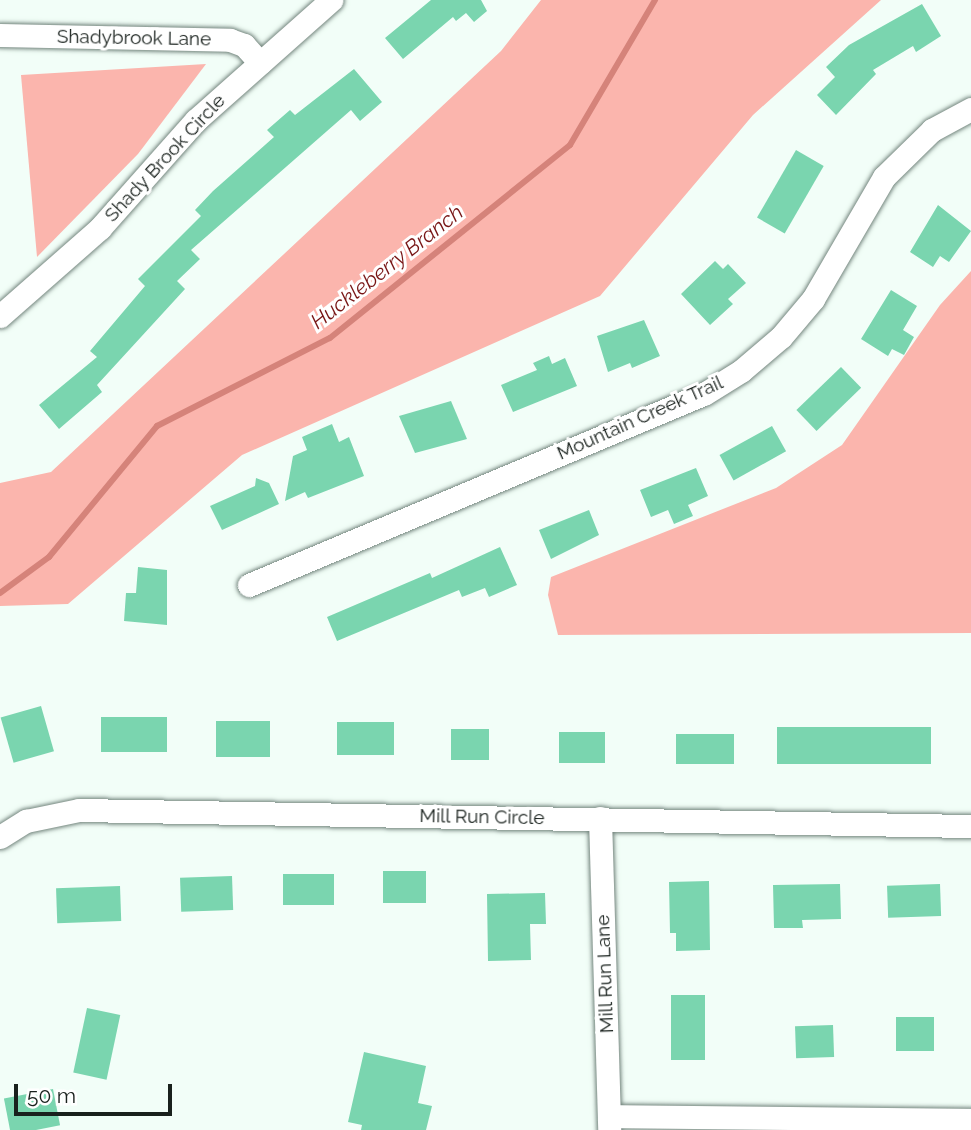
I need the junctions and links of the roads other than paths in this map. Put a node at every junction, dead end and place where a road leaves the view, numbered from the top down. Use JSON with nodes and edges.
{"nodes":[{"id":1,"x":331,"y":0,"type":"edge"},
{"id":2,"x":0,"y":35,"type":"edge"},
{"id":3,"x":260,"y":63,"type":"junction"},
{"id":4,"x":971,"y":109,"type":"edge"},
{"id":5,"x":0,"y":316,"type":"edge"},
{"id":6,"x":249,"y":585,"type":"dead end"},
{"id":7,"x":600,"y":818,"type":"junction"},
{"id":8,"x":971,"y":827,"type":"edge"},
{"id":9,"x":0,"y":837,"type":"edge"},
{"id":10,"x":971,"y":1120,"type":"edge"},
{"id":11,"x":609,"y":1123,"type":"edge"}],
"edges":[{"from":1,"to":3,"type":"street","name":"Shady Brook Circle"},
{"from":2,"to":3,"type":"street","name":"Shadybrook Lane"},
{"from":3,"to":5,"type":"street","name":"Shady Brook Circle"},
{"from":4,"to":6,"type":"street","name":"Mountain Creek Trail"},
{"from":7,"to":8,"type":"street","name":"Mill Run Circle"},
{"from":7,"to":9,"type":"street","name":"Mill Run Circle"},
{"from":7,"to":11,"type":"street","name":"Mill Run Lane"},
{"from":10,"to":11,"type":"street"}]}
